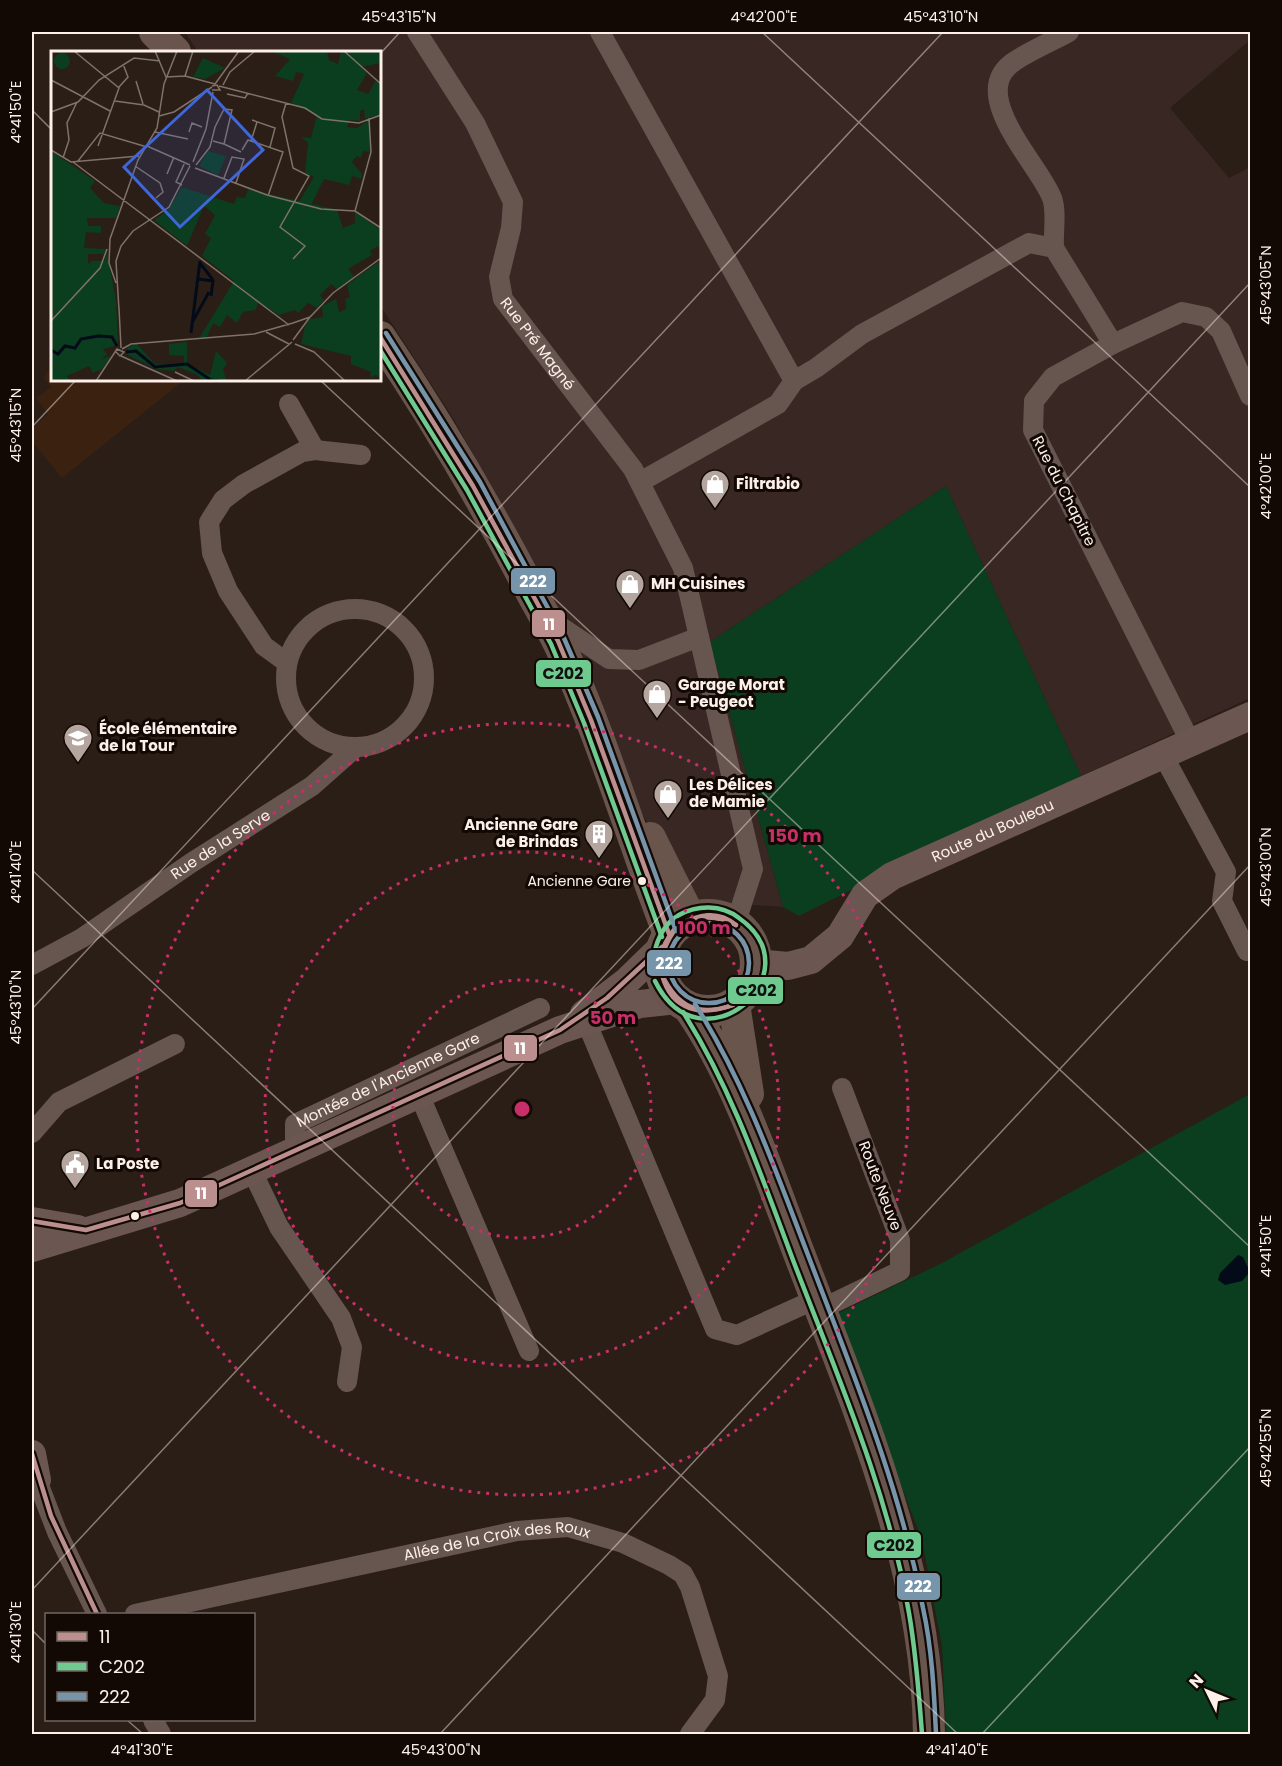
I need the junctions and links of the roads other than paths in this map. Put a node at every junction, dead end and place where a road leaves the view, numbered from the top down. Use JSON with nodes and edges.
{"nodes":[{"id":1,"x":417,"y":32,"type":"edge"},
{"id":2,"x":600,"y":32,"type":"edge"},
{"id":3,"x":1057,"y":34,"type":"edge"},
{"id":4,"x":1054,"y":248,"type":"junction"},
{"id":5,"x":381,"y":339,"type":"edge"},
{"id":6,"x":1113,"y":344,"type":"junction"},
{"id":7,"x":794,"y":381,"type":"junction"},
{"id":8,"x":1251,"y":396,"type":"edge"},
{"id":9,"x":289,"y":404,"type":"dead end"},
{"id":10,"x":315,"y":450,"type":"junction"},
{"id":11,"x":361,"y":455,"type":"dead end"},
{"id":12,"x":640,"y":482,"type":"junction"},
{"id":13,"x":544,"y":617,"type":"junction"},
{"id":14,"x":699,"y":637,"type":"junction"},
{"id":15,"x":286,"y":662,"type":"junction"},
{"id":16,"x":1251,"y":716,"type":"edge"},
{"id":17,"x":1191,"y":743,"type":"junction"},
{"id":18,"x":356,"y":748,"type":"junction"},
{"id":19,"x":1164,"y":757,"type":"junction"},
{"id":20,"x":736,"y":922,"type":"junction"},
{"id":21,"x":674,"y":933,"type":"junction"},
{"id":22,"x":1247,"y":951,"type":"dead end"},
{"id":23,"x":757,"y":963,"type":"junction"},
{"id":24,"x":32,"y":966,"type":"edge"},
{"id":25,"x":683,"y":1004,"type":"junction"},
{"id":26,"x":734,"y":1005,"type":"junction"},
{"id":27,"x":540,"y":1008,"type":"dead end"},
{"id":28,"x":573,"y":1026,"type":"junction"},
{"id":29,"x":175,"y":1044,"type":"dead end"},
{"id":30,"x":842,"y":1088,"type":"dead end"},
{"id":31,"x":419,"y":1095,"type":"junction"},
{"id":32,"x":32,"y":1133,"type":"edge"},
{"id":33,"x":759,"y":1148,"type":"junction"},
{"id":34,"x":295,"y":1151,"type":"junction"},
{"id":35,"x":252,"y":1171,"type":"junction"},
{"id":36,"x":35,"y":1239,"type":"edge"},
{"id":37,"x":818,"y":1304,"type":"junction"},
{"id":38,"x":529,"y":1351,"type":"dead end"},
{"id":39,"x":346,"y":1382,"type":"dead end"},
{"id":40,"x":33,"y":1473,"type":"edge"},
{"id":41,"x":97,"y":1613,"type":"edge"},
{"id":42,"x":140,"y":1613,"type":"edge"},
{"id":43,"x":690,"y":1734,"type":"edge"},
{"id":44,"x":929,"y":1734,"type":"edge"}],
"edges":[{"from":1,"to":12,"type":"street","name":"Rue Pré Magné"},
{"from":2,"to":7,"type":"street"},
{"from":3,"to":4,"type":"street"},
{"from":4,"to":6,"type":"street"},
{"from":4,"to":7,"type":"street"},
{"from":5,"to":13,"type":"main road"},
{"from":6,"to":8,"type":"street","name":"Rue du Chapitre"},
{"from":6,"to":17,"type":"street","name":"Rue du Chapitre"},
{"from":7,"to":12,"type":"street"},
{"from":9,"to":10,"type":"street"},
{"from":10,"to":11,"type":"street"},
{"from":10,"to":15,"type":"street"},
{"from":12,"to":14,"type":"street","name":"Rue Pré Magné"},
{"from":13,"to":14,"type":"street"},
{"from":13,"to":21,"type":"main road"},
{"from":14,"to":20,"type":"street","name":"Rue Pré Magné"},
{"from":15,"to":18,"type":"street","name":"Rue de la Serve"},
{"from":15,"to":18,"type":"street","name":"Rue de la Serve"},
{"from":16,"to":17,"type":"street","name":"Route du Bouleau"},
{"from":17,"to":19,"type":"street","name":"Route du Bouleau"},
{"from":18,"to":24,"type":"street","name":"Rue de la Serve"},
{"from":19,"to":22,"type":"street"},
{"from":19,"to":23,"type":"street","name":"Route du Bouleau"},
{"from":20,"to":21,"type":"main road"},
{"from":20,"to":23,"type":"main road"},
{"from":21,"to":25,"type":"main road"},
{"from":21,"to":28,"type":"street","name":"Montée de l'Ancienne Gare"},
{"from":23,"to":26,"type":"main road"},
{"from":25,"to":26,"type":"main road"},
{"from":25,"to":28,"type":"street","name":"Montée de l'Ancienne Gare"},
{"from":25,"to":33,"type":"main road"},
{"from":26,"to":33,"type":"main road"},
{"from":27,"to":34,"type":"street","name":"Montée de l'Ancienne Gare"},
{"from":28,"to":31,"type":"street","name":"Montée de l'Ancienne Gare"},
{"from":28,"to":37,"type":"street"},
{"from":29,"to":32,"type":"street"},
{"from":30,"to":37,"type":"street","name":"Route Neuve"},
{"from":31,"to":34,"type":"street","name":"Montée de l'Ancienne Gare"},
{"from":31,"to":38,"type":"street"},
{"from":33,"to":37,"type":"main road"},
{"from":34,"to":35,"type":"street","name":"Montée de l'Ancienne Gare"},
{"from":35,"to":36,"type":"street","name":"Montée de l'Ancienne Gare"},
{"from":35,"to":39,"type":"street"},
{"from":37,"to":44,"type":"main road"},
{"from":40,"to":41,"type":"street"},
{"from":42,"to":43,"type":"street","name":"Allée de la Croix des Roux"}]}
